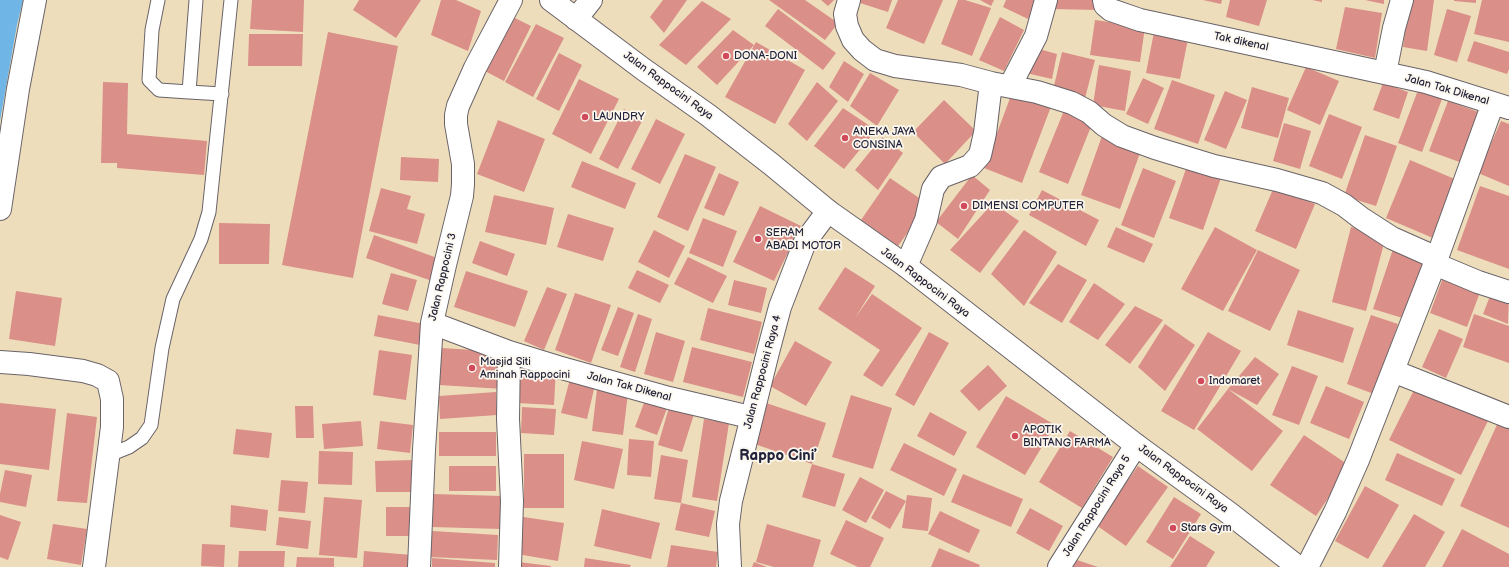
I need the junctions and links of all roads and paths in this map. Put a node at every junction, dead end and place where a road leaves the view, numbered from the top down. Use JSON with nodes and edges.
{"nodes":[{"id":1,"x":35,"y":0,"type":"edge"},
{"id":2,"x":158,"y":0,"type":"edge"},
{"id":3,"x":196,"y":0,"type":"edge"},
{"id":4,"x":231,"y":0,"type":"edge"},
{"id":5,"x":511,"y":0,"type":"edge"},
{"id":6,"x":551,"y":0,"type":"edge"},
{"id":7,"x":591,"y":0,"type":"edge"},
{"id":8,"x":849,"y":0,"type":"edge"},
{"id":9,"x":1046,"y":0,"type":"edge"},
{"id":10,"x":1104,"y":0,"type":"edge"},
{"id":11,"x":1402,"y":0,"type":"edge"},
{"id":12,"x":576,"y":19,"type":"junction"},
{"id":13,"x":1385,"y":73,"type":"junction"},
{"id":14,"x":1000,"y":85,"type":"junction"},
{"id":15,"x":189,"y":92,"type":"junction"},
{"id":16,"x":222,"y":94,"type":"junction"},
{"id":17,"x":1501,"y":105,"type":"edge"},
{"id":18,"x":0,"y":209,"type":"edge"},
{"id":19,"x":828,"y":212,"type":"junction"},
{"id":20,"x":1436,"y":261,"type":"junction"},
{"id":21,"x":906,"y":266,"type":"junction"},
{"id":22,"x":1509,"y":292,"type":"edge"},
{"id":23,"x":432,"y":323,"type":"junction"},
{"id":24,"x":509,"y":352,"type":"junction"},
{"id":25,"x":0,"y":362,"type":"edge"},
{"id":26,"x":1393,"y":371,"type":"junction"},
{"id":27,"x":750,"y":417,"type":"junction"},
{"id":28,"x":1509,"y":417,"type":"edge"},
{"id":29,"x":1136,"y":445,"type":"junction"},
{"id":30,"x":109,"y":455,"type":"junction"},
{"id":31,"x":94,"y":567,"type":"edge"},
{"id":32,"x":419,"y":567,"type":"edge"},
{"id":33,"x":510,"y":567,"type":"edge"},
{"id":34,"x":730,"y":567,"type":"edge"},
{"id":35,"x":1059,"y":567,"type":"edge"},
{"id":36,"x":1298,"y":567,"type":"edge"},
{"id":37,"x":1307,"y":567,"type":"edge"}],
"edges":[{"from":1,"to":18,"type":"street"},
{"from":2,"to":15,"type":"lane"},
{"from":3,"to":15,"type":"lane"},
{"from":4,"to":16,"type":"lane"},
{"from":5,"to":23,"type":"street","name":"Jalan Rappocini 3"},
{"from":6,"to":12,"type":"street","name":"Jalan Rappocini Raya"},
{"from":7,"to":12,"type":"street"},
{"from":8,"to":14,"type":"street"},
{"from":9,"to":14,"type":"street"},
{"from":10,"to":13,"type":"street","name":"Tak dikenal"},
{"from":11,"to":13,"type":"street"},
{"from":12,"to":19,"type":"street","name":"Jalan Rappocini Raya"},
{"from":13,"to":17,"type":"street","name":"Jalan Tak Dikenal"},
{"from":14,"to":20,"type":"street"},
{"from":14,"to":21,"type":"street"},
{"from":15,"to":16,"type":"lane"},
{"from":16,"to":30,"type":"lane"},
{"from":17,"to":20,"type":"street"},
{"from":19,"to":21,"type":"street","name":"Jalan Rappocini Raya"},
{"from":19,"to":27,"type":"street","name":"Jalan Rappocini Raya 4"},
{"from":20,"to":22,"type":"street"},
{"from":20,"to":26,"type":"street"},
{"from":21,"to":29,"type":"street","name":"Jalan Rappocini Raya"},
{"from":23,"to":24,"type":"street","name":"Jalan Tak Dikenal"},
{"from":23,"to":32,"type":"street","name":"Jalan Rappocini 3"},
{"from":24,"to":27,"type":"street","name":"Jalan Tak Dikenal"},
{"from":24,"to":33,"type":"street"},
{"from":25,"to":30,"type":"street"},
{"from":26,"to":28,"type":"street"},
{"from":26,"to":37,"type":"street"},
{"from":27,"to":34,"type":"street","name":"Jalan Rappocini Raya 4"},
{"from":29,"to":35,"type":"street","name":"Jalan Rappocini Raya 5"},
{"from":29,"to":36,"type":"street","name":"Jalan Rappocini Raya"},
{"from":30,"to":31,"type":"street"}]}
